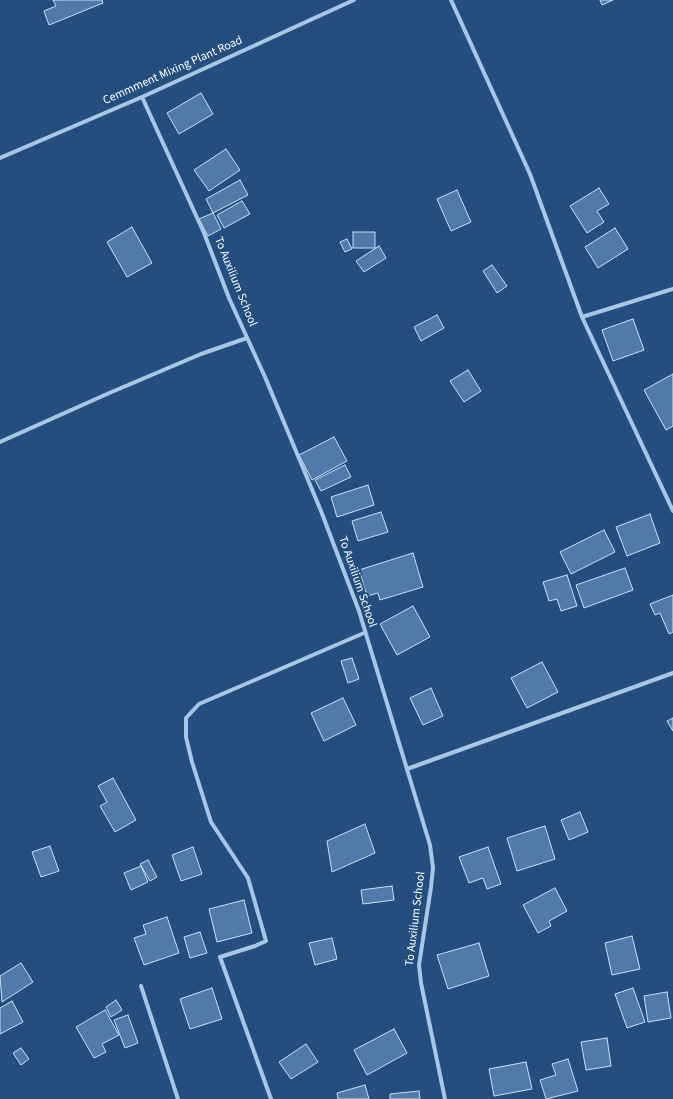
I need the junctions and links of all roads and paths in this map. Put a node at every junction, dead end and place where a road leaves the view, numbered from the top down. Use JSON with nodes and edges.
{"nodes":[{"id":1,"x":354,"y":0,"type":"edge"},
{"id":2,"x":451,"y":0,"type":"edge"},
{"id":3,"x":142,"y":97,"type":"junction"},
{"id":4,"x":0,"y":158,"type":"edge"},
{"id":5,"x":673,"y":289,"type":"edge"},
{"id":6,"x":582,"y":317,"type":"junction"},
{"id":7,"x":247,"y":338,"type":"junction"},
{"id":8,"x":0,"y":442,"type":"edge"},
{"id":9,"x":673,"y":511,"type":"edge"},
{"id":10,"x":364,"y":633,"type":"junction"},
{"id":11,"x":673,"y":673,"type":"edge"},
{"id":12,"x":407,"y":769,"type":"junction"},
{"id":13,"x":141,"y":986,"type":"dead end"},
{"id":14,"x":178,"y":1099,"type":"edge"},
{"id":15,"x":271,"y":1099,"type":"edge"},
{"id":16,"x":445,"y":1099,"type":"edge"}],
"edges":[{"from":1,"to":3,"type":"street","name":"Cemmment Mixing Plant Road"},
{"from":2,"to":6,"type":"street"},
{"from":3,"to":4,"type":"street","name":"Cemmment Mixing Plant Road"},
{"from":3,"to":7,"type":"street","name":"To Auxilium School"},
{"from":5,"to":6,"type":"street"},
{"from":6,"to":9,"type":"street"},
{"from":7,"to":8,"type":"street"},
{"from":7,"to":10,"type":"street","name":"To Auxilium School"},
{"from":10,"to":12,"type":"street","name":"To Auxilium School"},
{"from":10,"to":15,"type":"street"},
{"from":11,"to":12,"type":"street"},
{"from":12,"to":16,"type":"street","name":"To Auxilium School"},
{"from":13,"to":14,"type":"street"}]}
